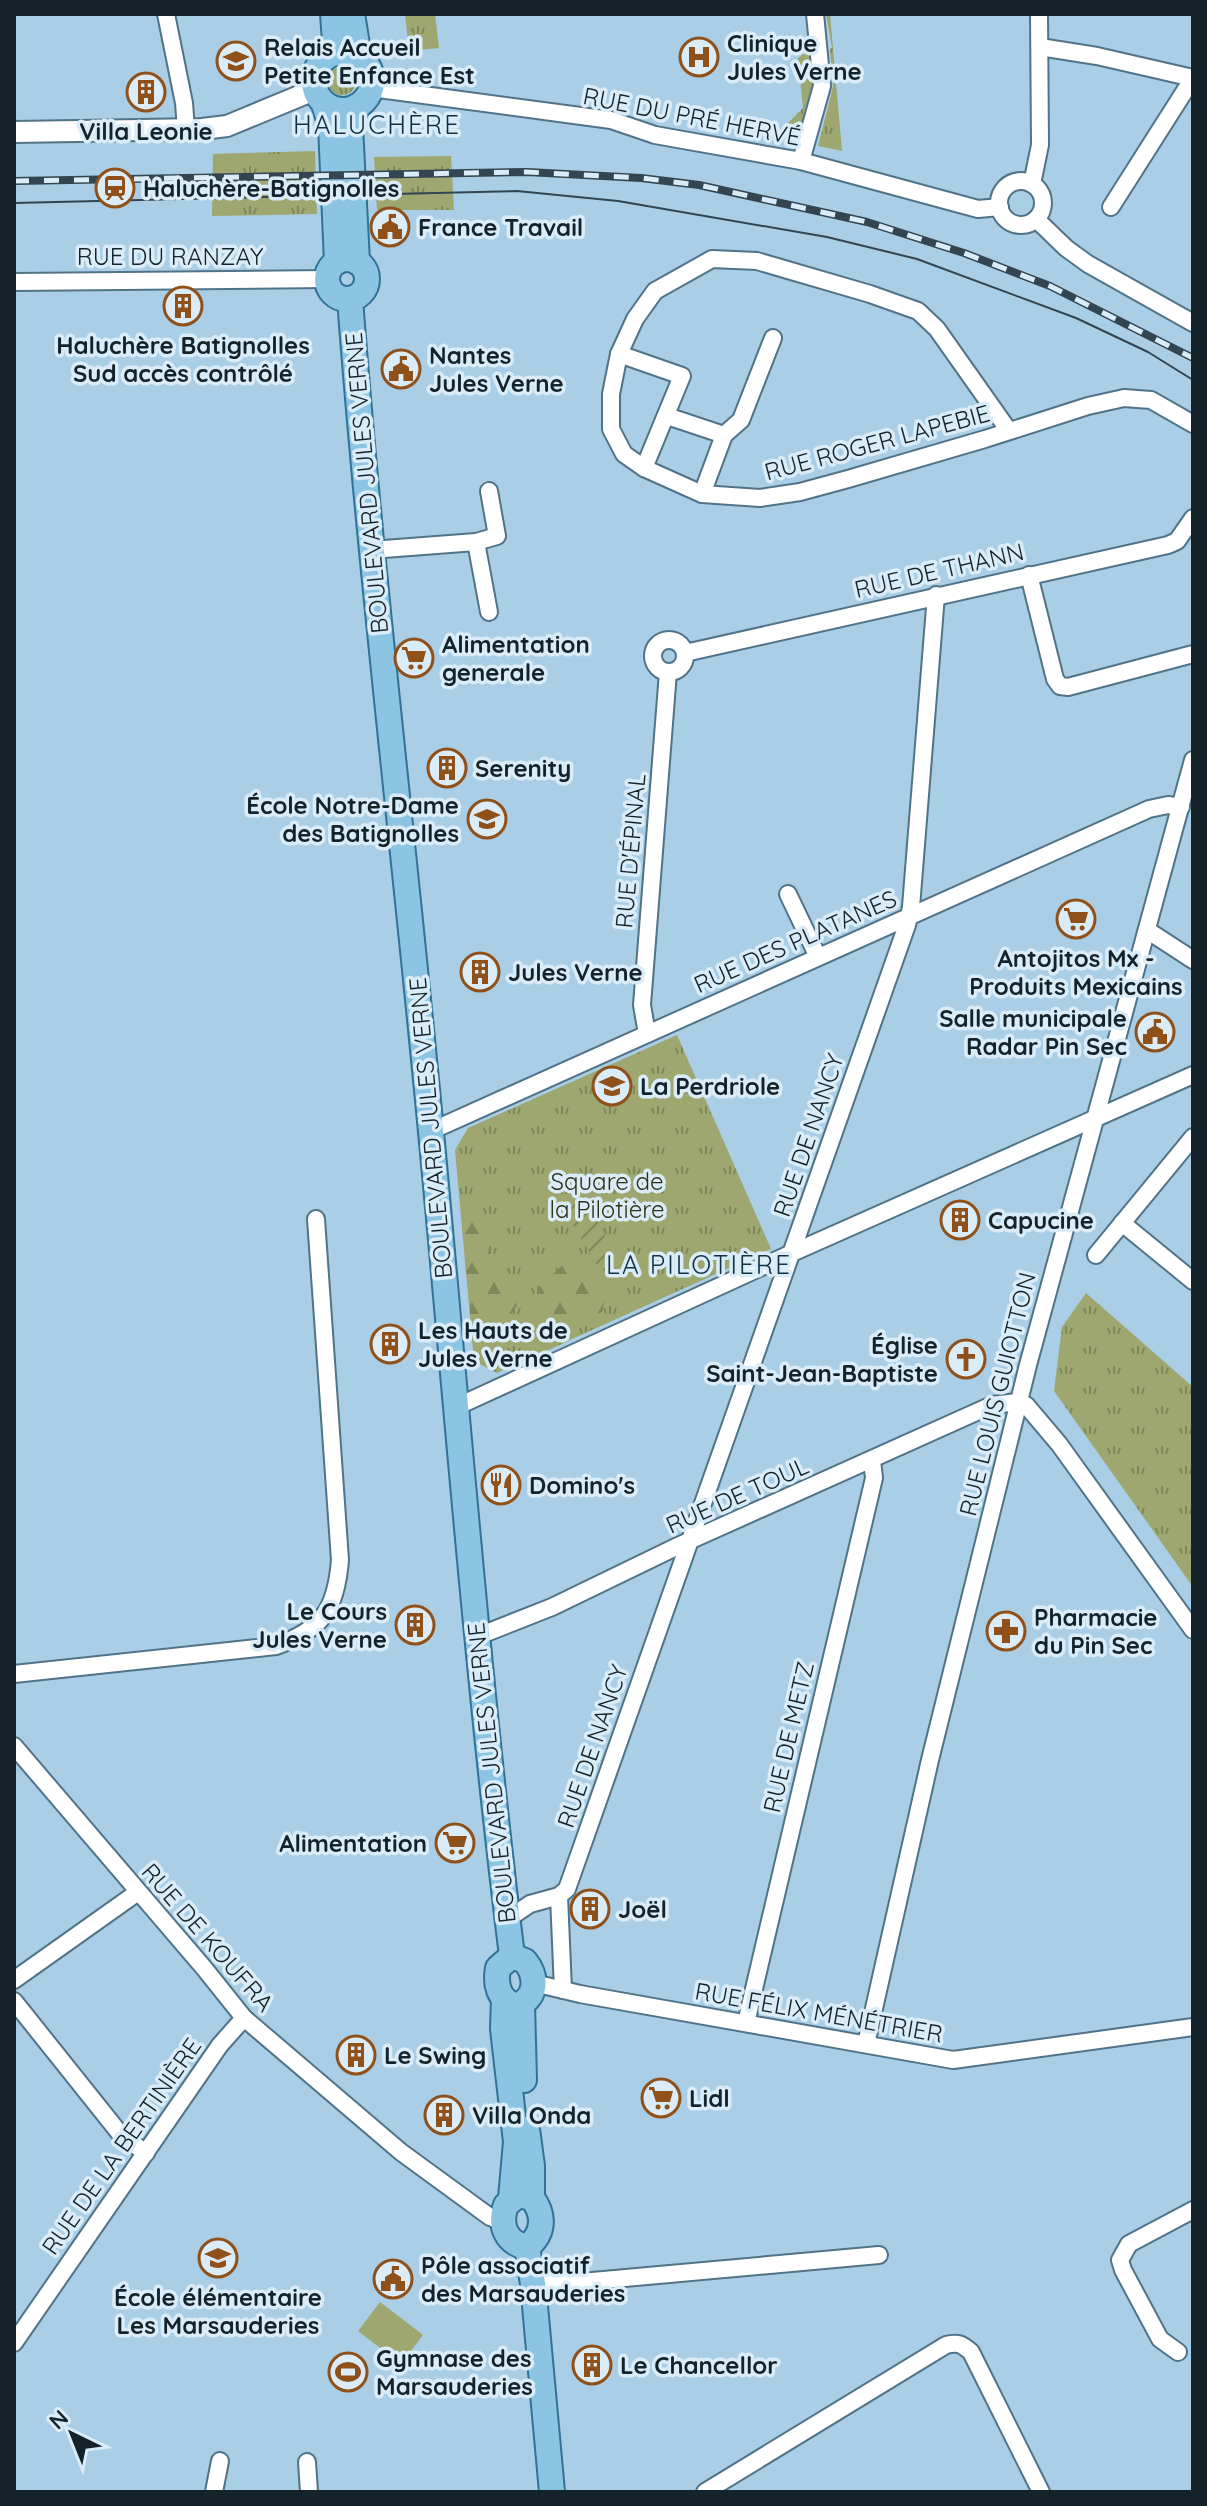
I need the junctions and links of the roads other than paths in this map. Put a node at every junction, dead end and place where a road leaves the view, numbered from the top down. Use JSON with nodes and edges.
{"nodes":[{"id":1,"x":166,"y":14,"type":"edge"},
{"id":2,"x":333,"y":14,"type":"edge"},
{"id":3,"x":352,"y":14,"type":"edge"},
{"id":4,"x":815,"y":14,"type":"edge"},
{"id":5,"x":1039,"y":14,"type":"edge"},
{"id":6,"x":1040,"y":47,"type":"junction"},
{"id":7,"x":330,"y":54,"type":"junction"},
{"id":8,"x":359,"y":57,"type":"junction"},
{"id":9,"x":319,"y":97,"type":"junction"},
{"id":10,"x":364,"y":97,"type":"junction"},
{"id":11,"x":186,"y":129,"type":"junction"},
{"id":12,"x":14,"y":132,"type":"edge"},
{"id":13,"x":801,"y":161,"type":"junction"},
{"id":14,"x":1032,"y":184,"type":"junction"},
{"id":15,"x":1000,"y":207,"type":"junction"},
{"id":16,"x":1111,"y":207,"type":"dead end"},
{"id":17,"x":1036,"y":219,"type":"junction"},
{"id":18,"x":340,"y":268,"type":"junction"},
{"id":19,"x":14,"y":282,"type":"edge"},
{"id":20,"x":350,"y":299,"type":"junction"},
{"id":21,"x":1193,"y":323,"type":"edge"},
{"id":22,"x":773,"y":338,"type":"dead end"},
{"id":23,"x":619,"y":354,"type":"junction"},
{"id":24,"x":667,"y":416,"type":"junction"},
{"id":25,"x":1193,"y":424,"type":"edge"},
{"id":26,"x":1009,"y":431,"type":"junction"},
{"id":27,"x":724,"y":435,"type":"junction"},
{"id":28,"x":644,"y":468,"type":"junction"},
{"id":29,"x":489,"y":491,"type":"dead end"},
{"id":30,"x":702,"y":494,"type":"junction"},
{"id":31,"x":1193,"y":518,"type":"edge"},
{"id":32,"x":476,"y":542,"type":"junction"},
{"id":33,"x":371,"y":550,"type":"junction"},
{"id":34,"x":1029,"y":575,"type":"junction"},
{"id":35,"x":936,"y":595,"type":"junction"},
{"id":36,"x":489,"y":612,"type":"dead end"},
{"id":37,"x":685,"y":653,"type":"junction"},
{"id":38,"x":1193,"y":654,"type":"edge"},
{"id":39,"x":668,"y":672,"type":"junction"},
{"id":40,"x":1193,"y":760,"type":"edge"},
{"id":41,"x":1181,"y":807,"type":"junction"},
{"id":42,"x":788,"y":894,"type":"dead end"},
{"id":43,"x":910,"y":915,"type":"junction"},
{"id":44,"x":1147,"y":930,"type":"junction"},
{"id":45,"x":818,"y":957,"type":"junction"},
{"id":46,"x":1193,"y":960,"type":"edge"},
{"id":47,"x":647,"y":1034,"type":"junction"},
{"id":48,"x":1193,"y":1075,"type":"edge"},
{"id":49,"x":1094,"y":1121,"type":"junction"},
{"id":50,"x":431,"y":1131,"type":"junction"},
{"id":51,"x":1193,"y":1137,"type":"edge"},
{"id":52,"x":316,"y":1219,"type":"dead end"},
{"id":53,"x":1122,"y":1223,"type":"junction"},
{"id":54,"x":792,"y":1253,"type":"junction"},
{"id":55,"x":1096,"y":1255,"type":"dead end"},
{"id":56,"x":1193,"y":1281,"type":"edge"},
{"id":57,"x":1018,"y":1402,"type":"junction"},
{"id":58,"x":456,"y":1407,"type":"junction"},
{"id":59,"x":872,"y":1461,"type":"junction"},
{"id":60,"x":689,"y":1542,"type":"junction"},
{"id":61,"x":1193,"y":1630,"type":"edge"},
{"id":62,"x":476,"y":1637,"type":"junction"},
{"id":63,"x":14,"y":1674,"type":"edge"},
{"id":64,"x":14,"y":1746,"type":"edge"},
{"id":65,"x":138,"y":1892,"type":"junction"},
{"id":66,"x":559,"y":1896,"type":"junction"},
{"id":67,"x":508,"y":1919,"type":"junction"},
{"id":68,"x":512,"y":1956,"type":"junction"},
{"id":69,"x":14,"y":1980,"type":"edge"},
{"id":70,"x":563,"y":1990,"type":"junction"},
{"id":71,"x":520,"y":1995,"type":"junction"},
{"id":72,"x":14,"y":2001,"type":"edge"},
{"id":73,"x":244,"y":2018,"type":"junction"},
{"id":74,"x":746,"y":2023,"type":"junction"},
{"id":75,"x":1193,"y":2027,"type":"edge"},
{"id":76,"x":866,"y":2044,"type":"junction"},
{"id":77,"x":146,"y":2153,"type":"junction"},
{"id":78,"x":522,"y":2198,"type":"junction"},
{"id":79,"x":1193,"y":2210,"type":"edge"},
{"id":80,"x":503,"y":2222,"type":"junction"},
{"id":81,"x":527,"y":2247,"type":"junction"},
{"id":82,"x":879,"y":2255,"type":"dead end"},
{"id":83,"x":533,"y":2284,"type":"junction"},
{"id":84,"x":14,"y":2343,"type":"edge"},
{"id":85,"x":1178,"y":2352,"type":"dead end"},
{"id":86,"x":220,"y":2461,"type":"dead end"},
{"id":87,"x":307,"y":2462,"type":"dead end"},
{"id":88,"x":1035,"y":2489,"type":"edge"},
{"id":89,"x":214,"y":2492,"type":"edge"},
{"id":90,"x":309,"y":2492,"type":"edge"},
{"id":91,"x":552,"y":2492,"type":"edge"},
{"id":92,"x":705,"y":2492,"type":"edge"}],
"edges":[{"from":1,"to":11,"type":"street"},
{"from":2,"to":7,"type":"main road"},
{"from":3,"to":8,"type":"main road"},
{"from":4,"to":13,"type":"street"},
{"from":5,"to":6,"type":"street"},
{"from":6,"to":14,"type":"street"},
{"from":6,"to":16,"type":"street"},
{"from":7,"to":8,"type":"main road"},
{"from":7,"to":9,"type":"main road"},
{"from":8,"to":10,"type":"main road"},
{"from":9,"to":10,"type":"main road"},
{"from":9,"to":11,"type":"street"},
{"from":9,"to":18,"type":"main road"},
{"from":10,"to":13,"type":"street","name":"RUE DU PRÉ HERVÉ"},
{"from":10,"to":18,"type":"main road"},
{"from":11,"to":12,"type":"street"},
{"from":13,"to":15,"type":"street","name":"RUE DU PRÉ HERVÉ"},
{"from":14,"to":15,"type":"street"},
{"from":14,"to":17,"type":"street"},
{"from":15,"to":17,"type":"street"},
{"from":17,"to":21,"type":"street"},
{"from":18,"to":19,"type":"street","name":"RUE DU RANZAY"},
{"from":18,"to":20,"type":"main road"},
{"from":18,"to":20,"type":"main road"},
{"from":20,"to":33,"type":"main road","name":"BOULEVARD JULES VERNE"},
{"from":22,"to":27,"type":"street"},
{"from":23,"to":24,"type":"street"},
{"from":23,"to":26,"type":"street"},
{"from":23,"to":28,"type":"street","name":"RUE ROGER LAPEBIE"},
{"from":24,"to":27,"type":"street"},
{"from":24,"to":28,"type":"street"},
{"from":25,"to":26,"type":"street","name":"RUE ROGER LAPEBIE"},
{"from":26,"to":30,"type":"street","name":"RUE ROGER LAPEBIE"},
{"from":27,"to":30,"type":"street"},
{"from":28,"to":30,"type":"street","name":"RUE ROGER LAPEBIE"},
{"from":29,"to":32,"type":"street"},
{"from":31,"to":34,"type":"street","name":"RUE DE THANN"},
{"from":32,"to":33,"type":"street"},
{"from":32,"to":36,"type":"street"},
{"from":33,"to":50,"type":"main road","name":"BOULEVARD JULES VERNE"},
{"from":34,"to":35,"type":"street","name":"RUE DE THANN"},
{"from":34,"to":38,"type":"street"},
{"from":35,"to":37,"type":"street","name":"RUE DE THANN"},
{"from":35,"to":43,"type":"street","name":"RUE DE NANCY"},
{"from":37,"to":39,"type":"street"},
{"from":37,"to":39,"type":"street","name":"RUE D'ÉPINAL"},
{"from":39,"to":47,"type":"street","name":"RUE D'ÉPINAL"},
{"from":40,"to":41,"type":"street","name":"RUE LOUIS GUIOTTON"},
{"from":41,"to":43,"type":"street","name":"RUE DES PLATANES"},
{"from":41,"to":44,"type":"street","name":"RUE LOUIS GUIOTTON"},
{"from":42,"to":45,"type":"street"},
{"from":43,"to":45,"type":"street","name":"RUE DES PLATANES"},
{"from":43,"to":54,"type":"street","name":"RUE DE NANCY"},
{"from":44,"to":46,"type":"street"},
{"from":44,"to":49,"type":"street","name":"RUE LOUIS GUIOTTON"},
{"from":45,"to":47,"type":"street","name":"RUE DES PLATANES"},
{"from":47,"to":50,"type":"street","name":"RUE DES PLATANES"},
{"from":48,"to":49,"type":"street"},
{"from":49,"to":54,"type":"street"},
{"from":49,"to":57,"type":"street","name":"RUE LOUIS GUIOTTON"},
{"from":50,"to":58,"type":"main road","name":"BOULEVARD JULES VERNE"},
{"from":51,"to":53,"type":"street"},
{"from":52,"to":63,"type":"street"},
{"from":53,"to":55,"type":"street"},
{"from":53,"to":56,"type":"street"},
{"from":54,"to":58,"type":"street"},
{"from":54,"to":60,"type":"street","name":"RUE DE NANCY"},
{"from":57,"to":59,"type":"street","name":"RUE DE TOUL"},
{"from":57,"to":61,"type":"street"},
{"from":57,"to":76,"type":"street","name":"RUE LOUIS GUIOTTON"},
{"from":58,"to":62,"type":"main road","name":"BOULEVARD JULES VERNE"},
{"from":59,"to":60,"type":"street","name":"RUE DE TOUL"},
{"from":59,"to":74,"type":"street","name":"RUE DE METZ"},
{"from":60,"to":62,"type":"street","name":"RUE DE TOUL"},
{"from":60,"to":66,"type":"street","name":"RUE DE NANCY"},
{"from":62,"to":67,"type":"main road","name":"BOULEVARD JULES VERNE"},
{"from":64,"to":65,"type":"street","name":"RUE DE KOUFRA"},
{"from":65,"to":69,"type":"street"},
{"from":65,"to":73,"type":"street","name":"RUE DE KOUFRA"},
{"from":66,"to":67,"type":"street"},
{"from":66,"to":70,"type":"street","name":"RUE DE NANCY"},
{"from":67,"to":68,"type":"main road","name":"BOULEVARD JULES VERNE"},
{"from":68,"to":71,"type":"main road"},
{"from":68,"to":71,"type":"main road"},
{"from":70,"to":71,"type":"street","name":"RUE FÉLIX MÉNÉTRIER"},
{"from":70,"to":74,"type":"street","name":"RUE FÉLIX MÉNÉTRIER"},
{"from":71,"to":78,"type":"main road"},
{"from":72,"to":77,"type":"street"},
{"from":73,"to":77,"type":"street","name":"RUE DE LA BERTINIÈRE"},
{"from":73,"to":80,"type":"street","name":"RUE DE KOUFRA"},
{"from":74,"to":76,"type":"street","name":"RUE FÉLIX MÉNÉTRIER"},
{"from":75,"to":76,"type":"street","name":"RUE FÉLIX MÉNÉTRIER"},
{"from":77,"to":84,"type":"street","name":"RUE DE LA BERTINIÈRE"},
{"from":78,"to":80,"type":"main road"},
{"from":78,"to":81,"type":"main road"},
{"from":79,"to":85,"type":"street"},
{"from":80,"to":81,"type":"main road"},
{"from":81,"to":83,"type":"main road"},
{"from":82,"to":83,"type":"street"},
{"from":83,"to":91,"type":"main road"},
{"from":86,"to":89,"type":"street"},
{"from":87,"to":90,"type":"street"},
{"from":88,"to":92,"type":"street"}]}
